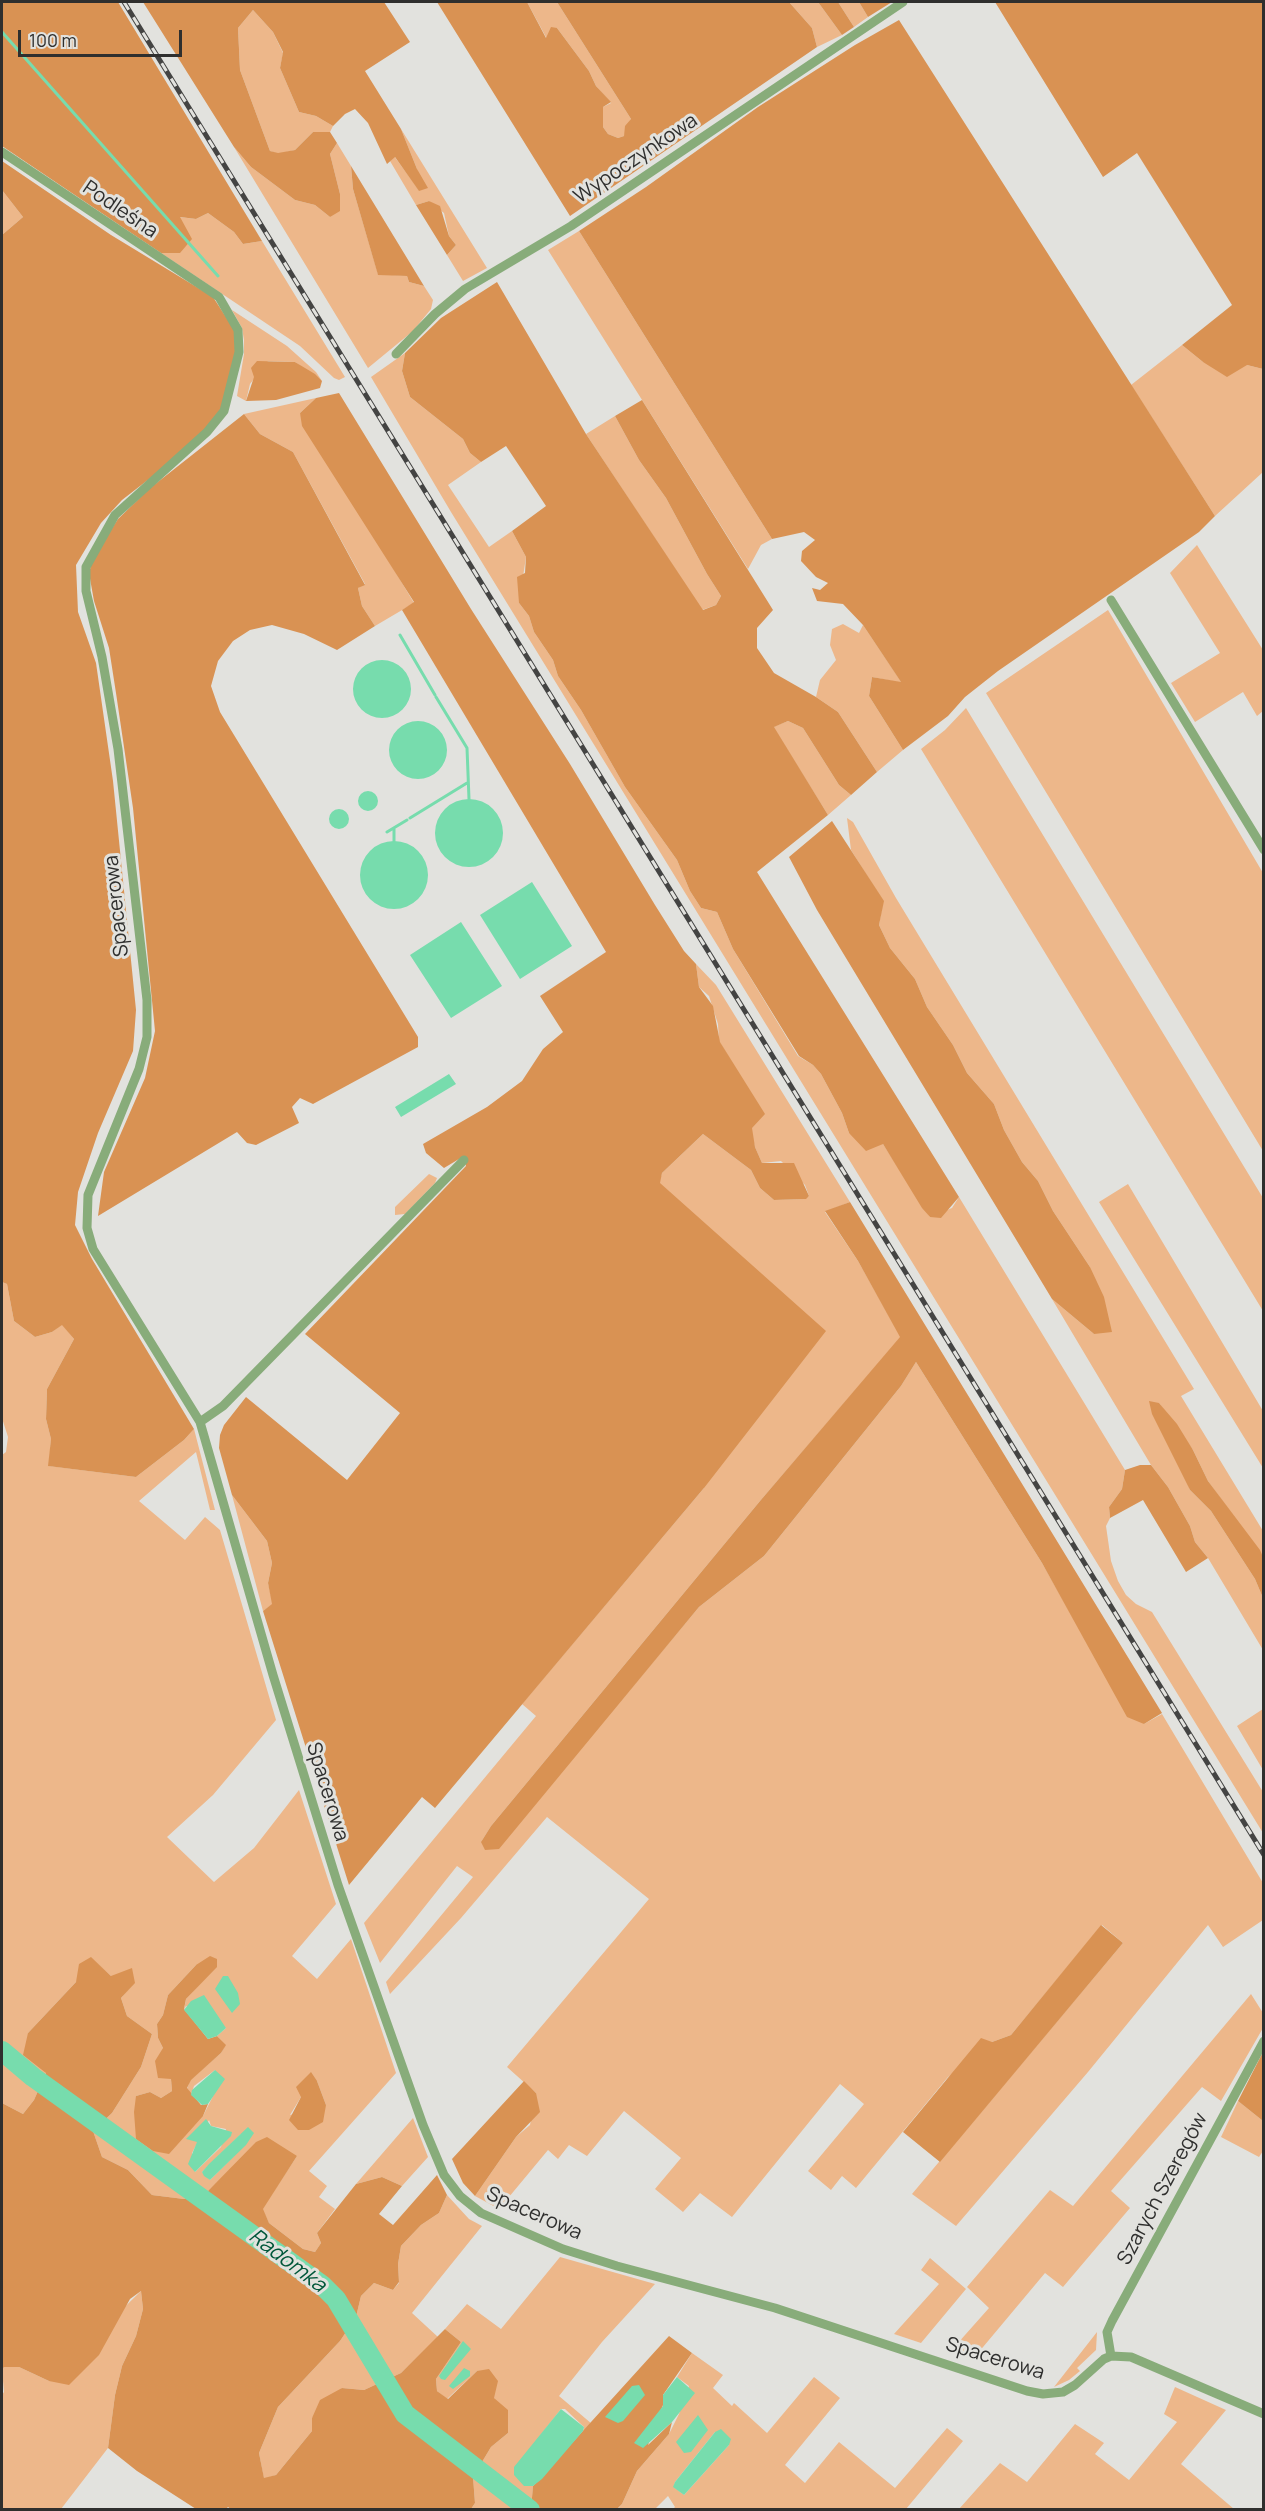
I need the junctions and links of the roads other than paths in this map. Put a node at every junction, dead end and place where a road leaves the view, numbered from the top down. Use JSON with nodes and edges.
{"nodes":[{"id":1,"x":903,"y":2,"type":"edge"},
{"id":2,"x":2,"y":152,"type":"edge"},
{"id":3,"x":396,"y":354,"type":"dead end"},
{"id":4,"x":228,"y":403,"type":"joint"},
{"id":5,"x":1111,"y":600,"type":"dead end"},
{"id":6,"x":1263,"y":850,"type":"edge"},
{"id":7,"x":464,"y":1160,"type":"dead end"},
{"id":8,"x":200,"y":1422,"type":"junction"},
{"id":9,"x":1263,"y":2041,"type":"edge"},
{"id":10,"x":1111,"y":2356,"type":"junction"},
{"id":11,"x":1263,"y":2414,"type":"edge"}],
"edges":[{"from":1,"to":3,"type":"street","name":"Wypoczynkowa"},
{"from":2,"to":4,"type":"street","name":"Podleśna"},
{"from":4,"to":8,"type":"street","name":"Spacerowa"},
{"from":5,"to":6,"type":"street"},
{"from":7,"to":8,"type":"street"},
{"from":8,"to":10,"type":"street","name":"Spacerowa"},
{"from":9,"to":10,"type":"street","name":"Szarych Szeregów"},
{"from":10,"to":11,"type":"street"}]}
